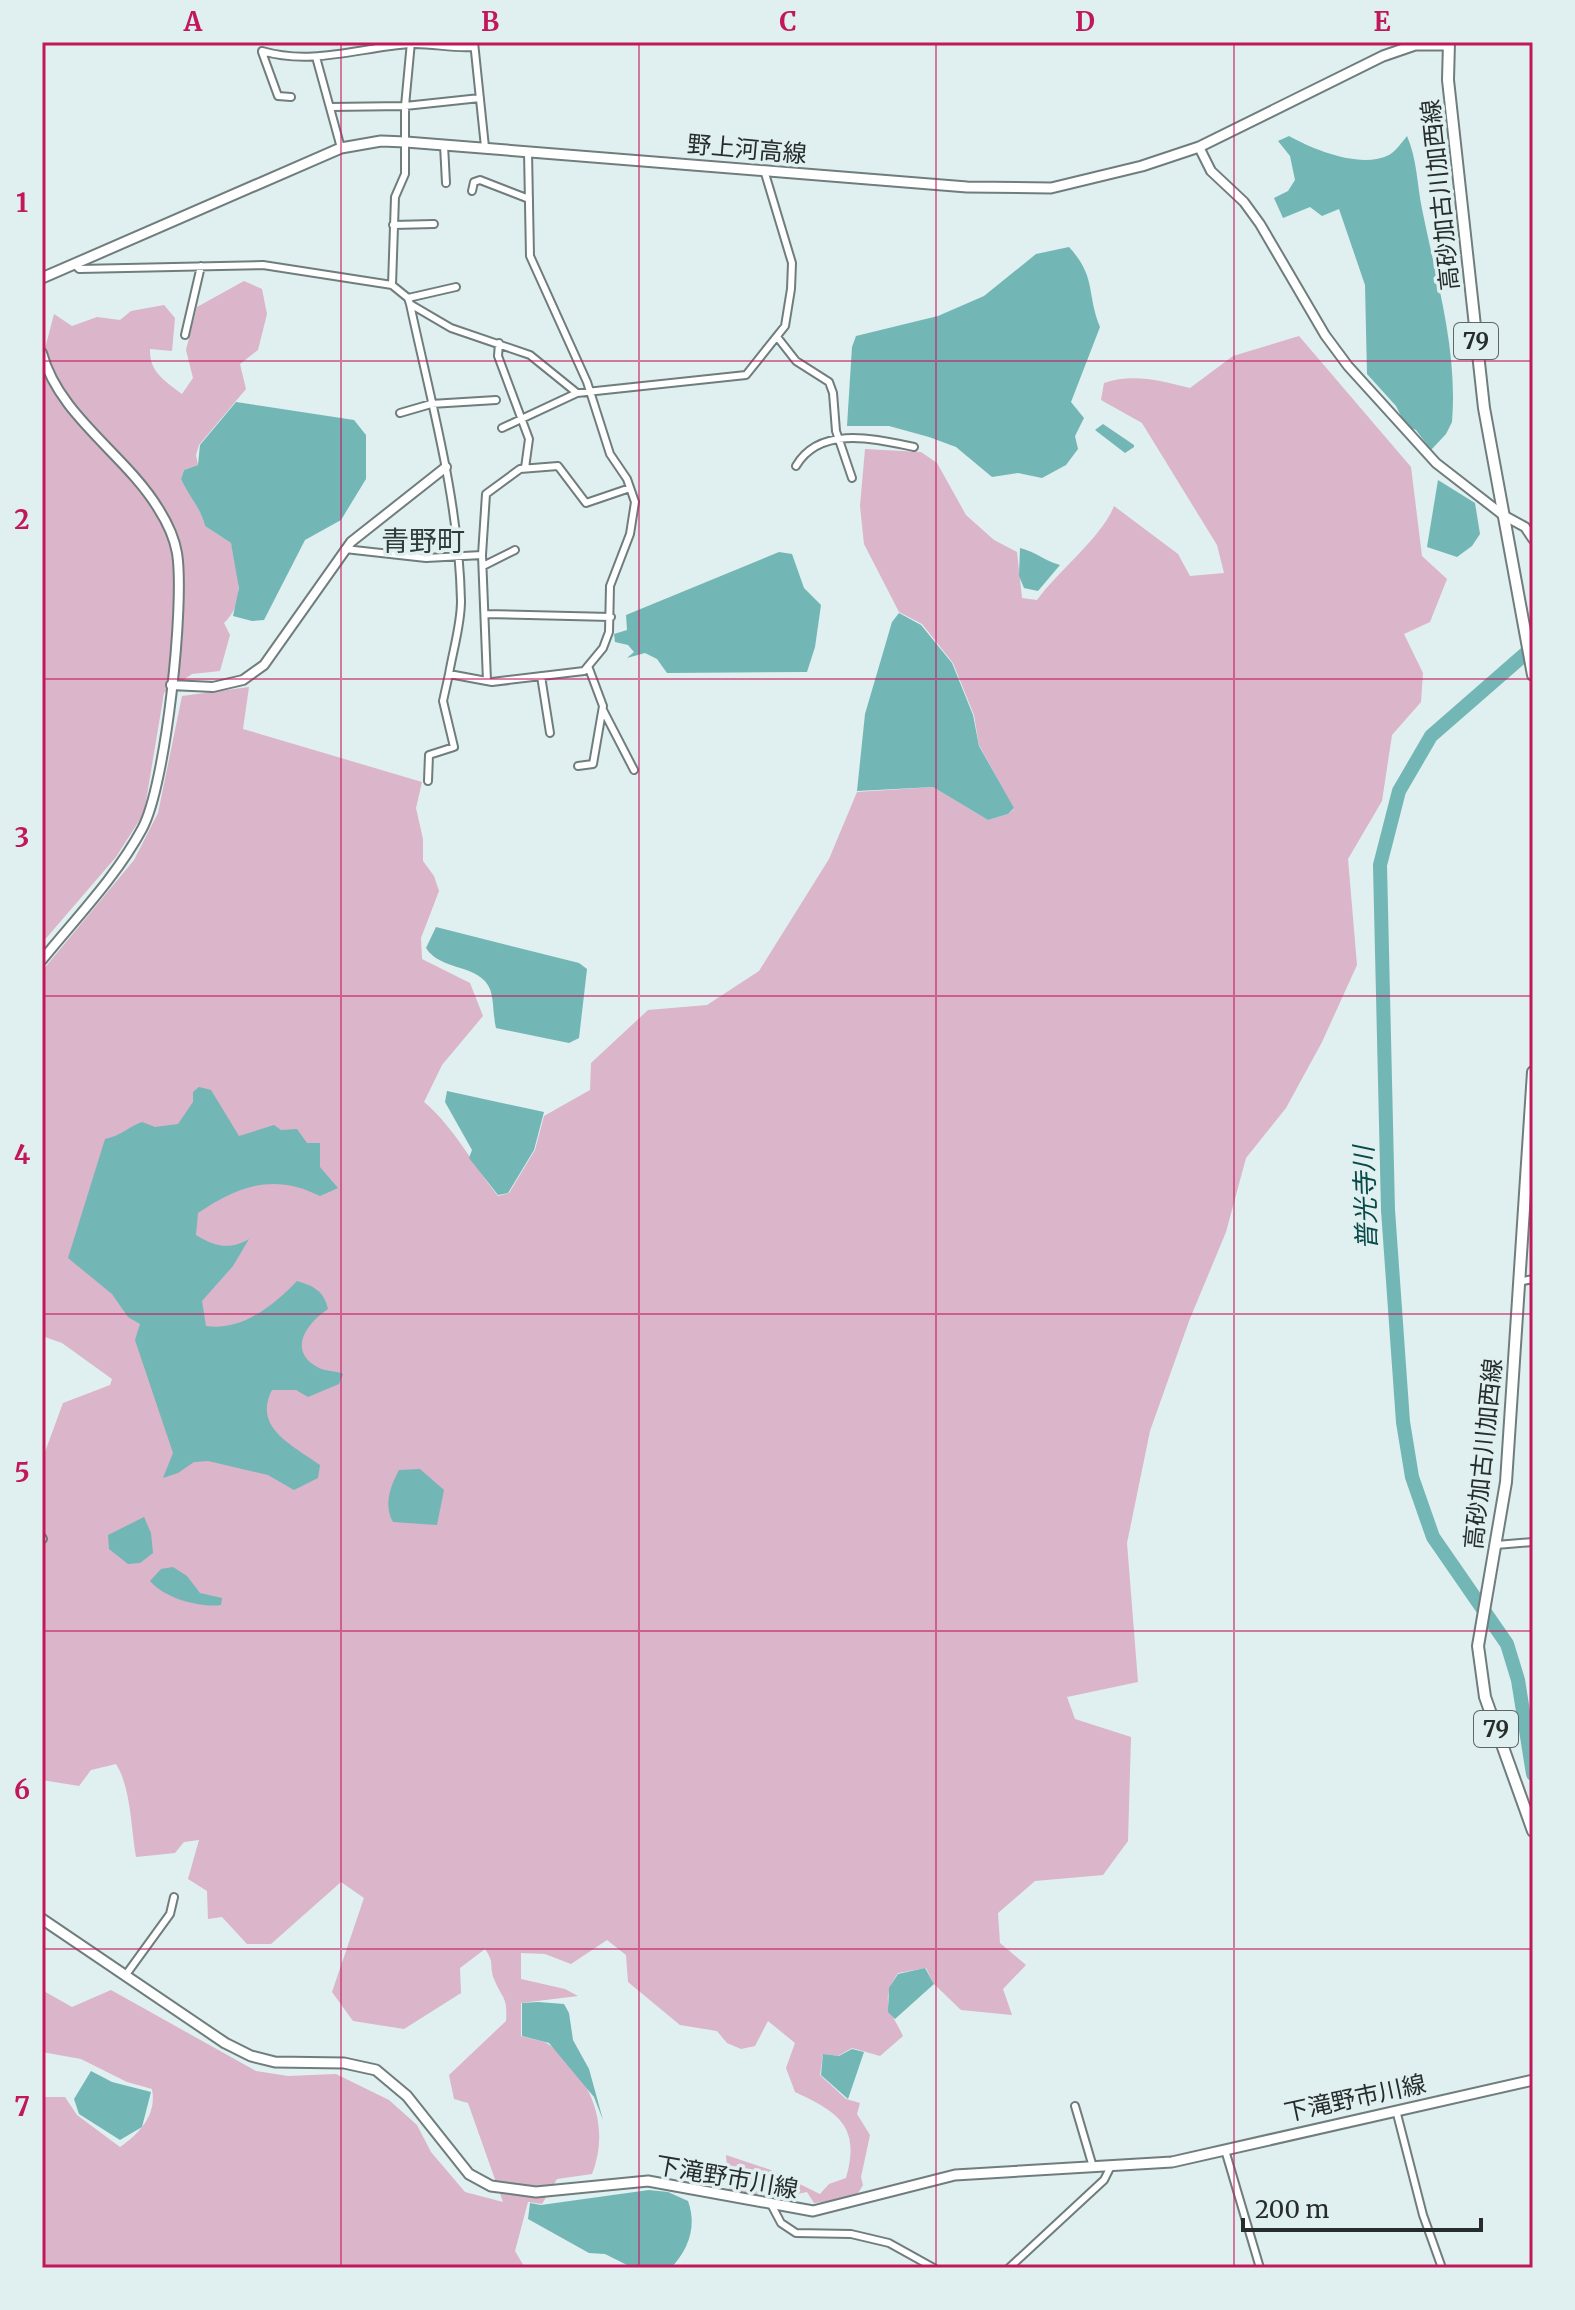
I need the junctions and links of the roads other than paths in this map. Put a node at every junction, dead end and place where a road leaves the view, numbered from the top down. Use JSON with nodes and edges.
{"nodes":[{"id":1,"x":411,"y":43,"type":"edge"},
{"id":2,"x":474,"y":44,"type":"edge"},
{"id":3,"x":1448,"y":44,"type":"edge"},
{"id":4,"x":316,"y":57,"type":"junction"},
{"id":5,"x":291,"y":97,"type":"dead end"},
{"id":6,"x":480,"y":98,"type":"junction"},
{"id":7,"x":405,"y":106,"type":"junction"},
{"id":8,"x":330,"y":107,"type":"junction"},
{"id":9,"x":406,"y":142,"type":"junction"},
{"id":10,"x":444,"y":145,"type":"junction"},
{"id":11,"x":485,"y":147,"type":"junction"},
{"id":12,"x":1199,"y":147,"type":"junction"},
{"id":13,"x":341,"y":148,"type":"junction"},
{"id":14,"x":528,"y":151,"type":"junction"},
{"id":15,"x":764,"y":170,"type":"junction"},
{"id":16,"x":446,"y":183,"type":"dead end"},
{"id":17,"x":472,"y":191,"type":"dead end"},
{"id":18,"x":529,"y":199,"type":"junction"},
{"id":19,"x":434,"y":224,"type":"dead end"},
{"id":20,"x":393,"y":225,"type":"junction"},
{"id":21,"x":75,"y":265,"type":"junction"},
{"id":22,"x":201,"y":266,"type":"junction"},
{"id":23,"x":42,"y":278,"type":"edge"},
{"id":24,"x":392,"y":285,"type":"junction"},
{"id":25,"x":456,"y":287,"type":"dead end"},
{"id":26,"x":409,"y":301,"type":"junction"},
{"id":27,"x":185,"y":335,"type":"dead end"},
{"id":28,"x":778,"y":338,"type":"junction"},
{"id":29,"x":499,"y":343,"type":"junction"},
{"id":30,"x":42,"y":353,"type":"edge"},
{"id":31,"x":577,"y":393,"type":"junction"},
{"id":32,"x":590,"y":393,"type":"junction"},
{"id":33,"x":496,"y":400,"type":"dead end"},
{"id":34,"x":431,"y":404,"type":"junction"},
{"id":35,"x":400,"y":413,"type":"dead end"},
{"id":36,"x":522,"y":421,"type":"junction"},
{"id":37,"x":502,"y":428,"type":"dead end"},
{"id":38,"x":838,"y":438,"type":"junction"},
{"id":39,"x":914,"y":447,"type":"dead end"},
{"id":40,"x":796,"y":466,"type":"dead end"},
{"id":41,"x":446,"y":467,"type":"junction"},
{"id":42,"x":525,"y":468,"type":"junction"},
{"id":43,"x":852,"y":478,"type":"dead end"},
{"id":44,"x":630,"y":488,"type":"junction"},
{"id":45,"x":1503,"y":515,"type":"junction"},
{"id":46,"x":1533,"y":539,"type":"edge"},
{"id":47,"x":345,"y":549,"type":"junction"},
{"id":48,"x":515,"y":550,"type":"dead end"},
{"id":49,"x":482,"y":555,"type":"junction"},
{"id":50,"x":457,"y":557,"type":"junction"},
{"id":51,"x":483,"y":566,"type":"junction"},
{"id":52,"x":485,"y":614,"type":"junction"},
{"id":53,"x":611,"y":617,"type":"junction"},
{"id":54,"x":588,"y":666,"type":"junction"},
{"id":55,"x":449,"y":674,"type":"junction"},
{"id":56,"x":1533,"y":675,"type":"edge"},
{"id":57,"x":541,"y":676,"type":"junction"},
{"id":58,"x":487,"y":681,"type":"junction"},
{"id":59,"x":171,"y":685,"type":"junction"},
{"id":60,"x":603,"y":710,"type":"junction"},
{"id":61,"x":550,"y":733,"type":"dead end"},
{"id":62,"x":578,"y":766,"type":"dead end"},
{"id":63,"x":634,"y":770,"type":"dead end"},
{"id":64,"x":428,"y":781,"type":"dead end"},
{"id":65,"x":42,"y":960,"type":"edge"},
{"id":66,"x":1533,"y":1072,"type":"edge"},
{"id":67,"x":1533,"y":1279,"type":"edge"},
{"id":68,"x":1518,"y":1282,"type":"junction"},
{"id":69,"x":1533,"y":1542,"type":"edge"},
{"id":70,"x":1496,"y":1545,"type":"junction"},
{"id":71,"x":1533,"y":1831,"type":"edge"},
{"id":72,"x":174,"y":1897,"type":"dead end"},
{"id":73,"x":42,"y":1919,"type":"edge"},
{"id":74,"x":125,"y":1976,"type":"junction"},
{"id":75,"x":1533,"y":2080,"type":"edge"},
{"id":76,"x":1075,"y":2106,"type":"dead end"},
{"id":77,"x":1395,"y":2109,"type":"junction"},
{"id":78,"x":1225,"y":2150,"type":"junction"},
{"id":79,"x":1093,"y":2168,"type":"junction"},
{"id":80,"x":1110,"y":2168,"type":"junction"},
{"id":81,"x":772,"y":2206,"type":"junction"},
{"id":82,"x":934,"y":2268,"type":"edge"},
{"id":83,"x":1009,"y":2268,"type":"edge"},
{"id":84,"x":1260,"y":2268,"type":"edge"},
{"id":85,"x":1442,"y":2268,"type":"edge"}],
"edges":[{"from":1,"to":2,"type":"street"},
{"from":1,"to":4,"type":"street"},
{"from":1,"to":7,"type":"street"},
{"from":2,"to":6,"type":"street"},
{"from":3,"to":12,"type":"main road","name":"野上河高線"},
{"from":3,"to":45,"type":"main road","name":"高砂加古川加西線","number":"79"},
{"from":4,"to":5,"type":"street"},
{"from":4,"to":8,"type":"street"},
{"from":6,"to":7,"type":"street"},
{"from":6,"to":11,"type":"street"},
{"from":7,"to":8,"type":"street"},
{"from":7,"to":9,"type":"street"},
{"from":8,"to":13,"type":"street"},
{"from":9,"to":10,"type":"main road","name":"野上河高線"},
{"from":9,"to":13,"type":"main road","name":"野上河高線"},
{"from":9,"to":20,"type":"street"},
{"from":10,"to":11,"type":"main road","name":"野上河高線"},
{"from":10,"to":16,"type":"street"},
{"from":11,"to":14,"type":"main road","name":"野上河高線"},
{"from":12,"to":15,"type":"main road","name":"野上河高線"},
{"from":12,"to":45,"type":"street"},
{"from":13,"to":21,"type":"main road","name":"野上河高線"},
{"from":14,"to":15,"type":"main road","name":"野上河高線"},
{"from":14,"to":18,"type":"street"},
{"from":15,"to":28,"type":"street"},
{"from":17,"to":18,"type":"street"},
{"from":18,"to":32,"type":"street"},
{"from":19,"to":20,"type":"street"},
{"from":20,"to":24,"type":"street"},
{"from":21,"to":22,"type":"street"},
{"from":21,"to":23,"type":"main road","name":"野上河高線"},
{"from":22,"to":24,"type":"street"},
{"from":22,"to":27,"type":"street"},
{"from":24,"to":26,"type":"street"},
{"from":25,"to":26,"type":"street"},
{"from":26,"to":29,"type":"street"},
{"from":26,"to":34,"type":"street"},
{"from":28,"to":32,"type":"street"},
{"from":28,"to":38,"type":"street"},
{"from":29,"to":31,"type":"street"},
{"from":29,"to":36,"type":"street"},
{"from":30,"to":59,"type":"street"},
{"from":31,"to":32,"type":"street"},
{"from":31,"to":36,"type":"street"},
{"from":32,"to":44,"type":"street"},
{"from":33,"to":34,"type":"street"},
{"from":34,"to":35,"type":"street"},
{"from":34,"to":41,"type":"street"},
{"from":36,"to":37,"type":"street"},
{"from":36,"to":42,"type":"street"},
{"from":38,"to":39,"type":"street"},
{"from":38,"to":40,"type":"street"},
{"from":38,"to":43,"type":"street"},
{"from":41,"to":47,"type":"street"},
{"from":41,"to":50,"type":"street"},
{"from":42,"to":44,"type":"street"},
{"from":42,"to":49,"type":"street"},
{"from":44,"to":53,"type":"street"},
{"from":45,"to":46,"type":"street"},
{"from":45,"to":56,"type":"main road","name":"高砂加古川加西線","number":"79"},
{"from":47,"to":50,"type":"street"},
{"from":47,"to":59,"type":"street"},
{"from":48,"to":51,"type":"street"},
{"from":49,"to":50,"type":"street"},
{"from":49,"to":51,"type":"street"},
{"from":50,"to":55,"type":"street"},
{"from":51,"to":52,"type":"street"},
{"from":52,"to":53,"type":"street"},
{"from":52,"to":58,"type":"street"},
{"from":53,"to":54,"type":"street"},
{"from":54,"to":57,"type":"street"},
{"from":54,"to":60,"type":"street"},
{"from":55,"to":58,"type":"street"},
{"from":55,"to":64,"type":"street"},
{"from":57,"to":58,"type":"street"},
{"from":57,"to":61,"type":"street"},
{"from":59,"to":65,"type":"street"},
{"from":60,"to":62,"type":"street"},
{"from":60,"to":63,"type":"street"},
{"from":66,"to":68,"type":"main road","name":"高砂加古川加西線","number":"79"},
{"from":67,"to":68,"type":"street"},
{"from":68,"to":70,"type":"main road","name":"高砂加古川加西線","number":"79"},
{"from":69,"to":70,"type":"street"},
{"from":70,"to":71,"type":"main road","name":"高砂加古川加西線","number":"79"},
{"from":72,"to":74,"type":"street"},
{"from":73,"to":74,"type":"main road","name":"下滝野市川線"},
{"from":74,"to":81,"type":"main road","name":"下滝野市川線"},
{"from":75,"to":77,"type":"main road","name":"下滝野市川線"},
{"from":76,"to":79,"type":"street"},
{"from":77,"to":78,"type":"main road","name":"下滝野市川線"},
{"from":77,"to":85,"type":"street"},
{"from":78,"to":80,"type":"main road","name":"下滝野市川線"},
{"from":78,"to":84,"type":"street"},
{"from":79,"to":80,"type":"main road","name":"下滝野市川線"},
{"from":79,"to":81,"type":"main road","name":"下滝野市川線"},
{"from":80,"to":83,"type":"street"},
{"from":81,"to":82,"type":"street"}]}
